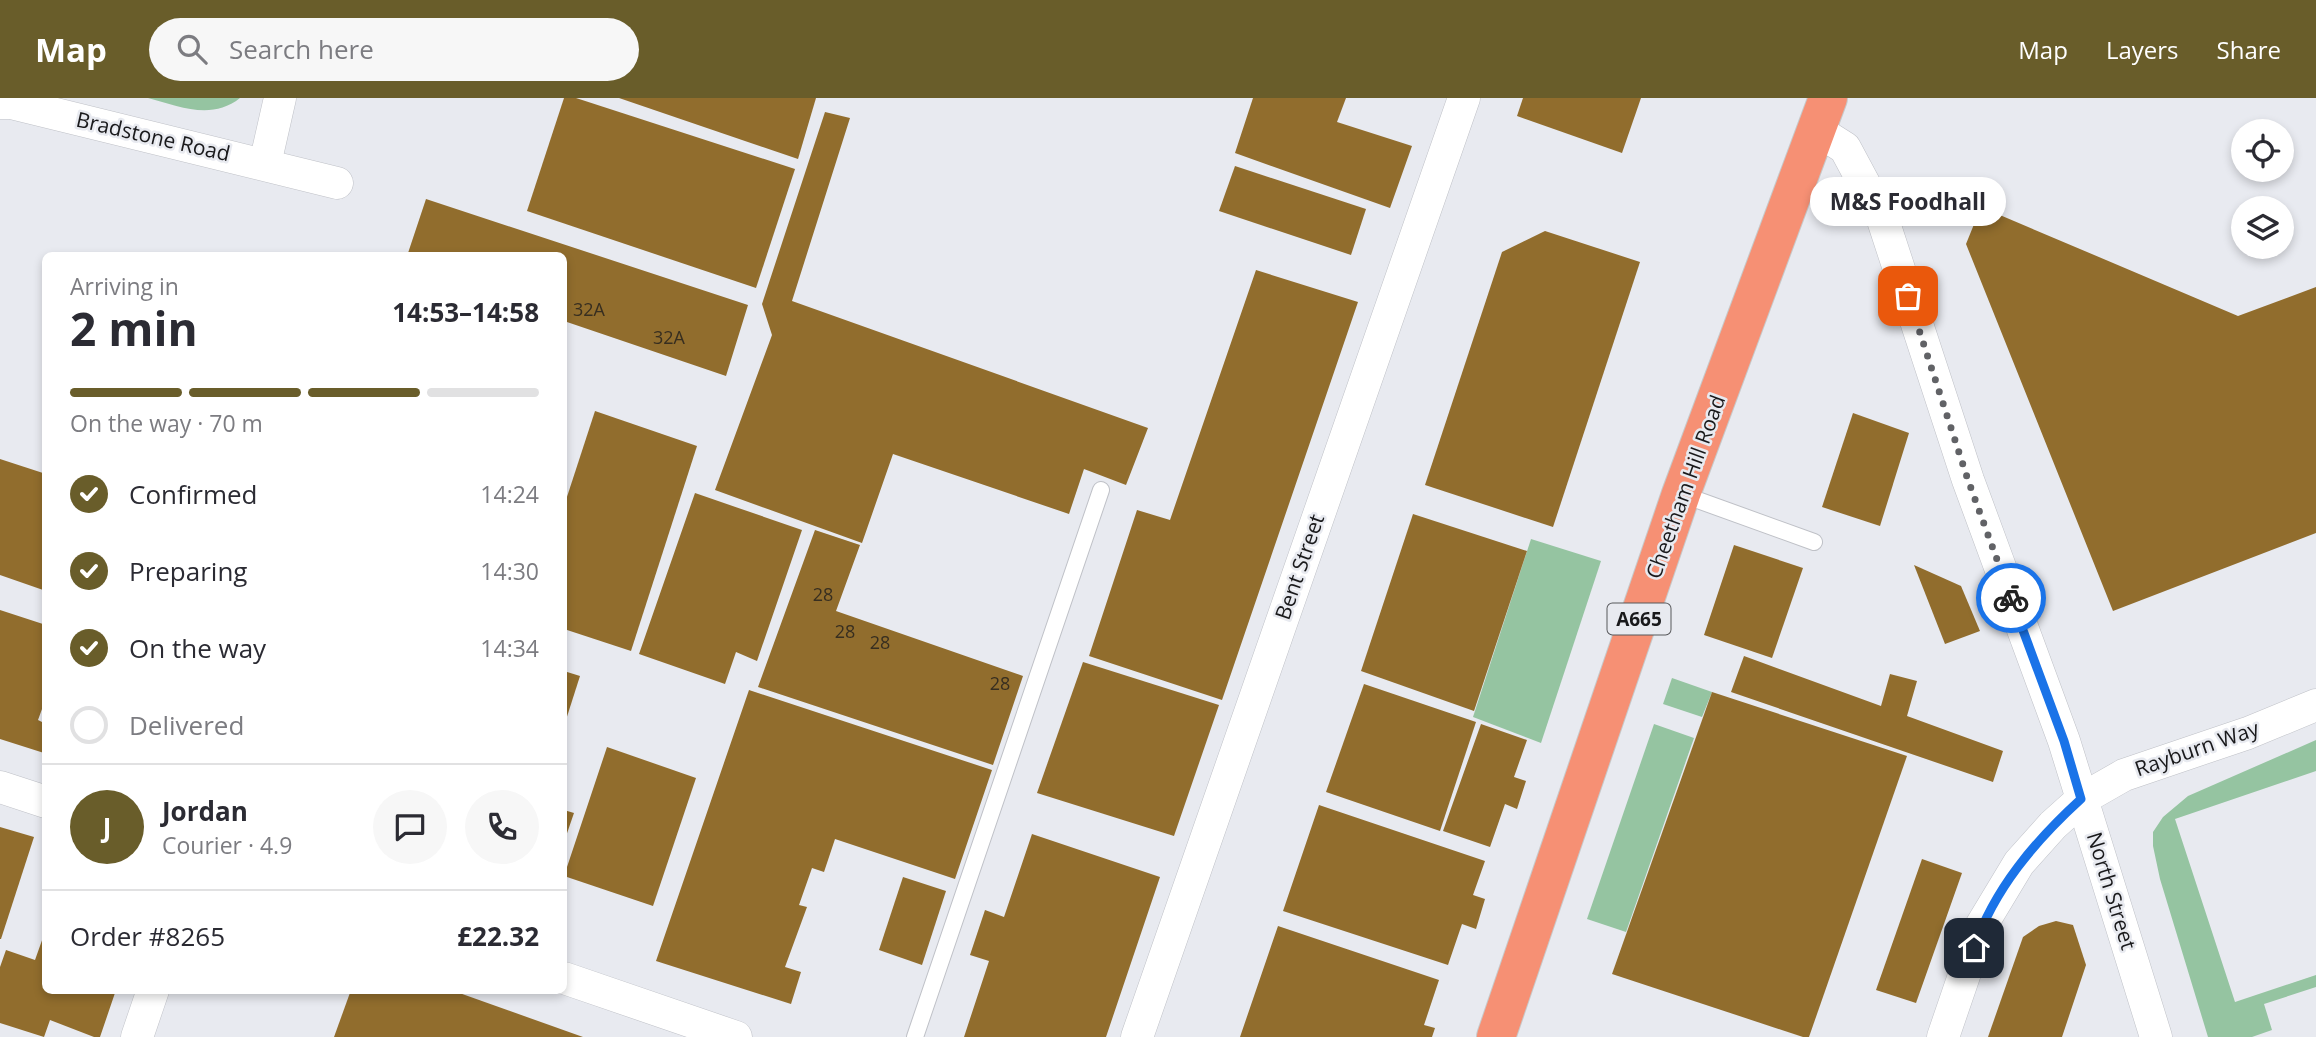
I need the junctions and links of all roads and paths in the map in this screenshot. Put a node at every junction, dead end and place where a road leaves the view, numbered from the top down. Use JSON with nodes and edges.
{"nodes":[{"id":1,"x":280,"y":98,"type":"edge"},
{"id":2,"x":1464,"y":98,"type":"edge"},
{"id":3,"x":0,"y":103,"type":"edge"},
{"id":4,"x":1822,"y":114,"type":"edge"},
{"id":5,"x":265,"y":164,"type":"junction"},
{"id":6,"x":337,"y":183,"type":"dead end"},
{"id":7,"x":1101,"y":489,"type":"dead end"},
{"id":8,"x":1681,"y":494,"type":"junction"},
{"id":9,"x":1814,"y":542,"type":"dead end"},
{"id":10,"x":2316,"y":705,"type":"edge"},
{"id":11,"x":0,"y":786,"type":"edge"},
{"id":12,"x":2081,"y":799,"type":"junction"},
{"id":13,"x":42,"y":801,"type":"edge"},
{"id":14,"x":567,"y":979,"type":"edge"},
{"id":15,"x":152,"y":994,"type":"edge"},
{"id":16,"x":137,"y":1037,"type":"edge"},
{"id":17,"x":736,"y":1037,"type":"edge"},
{"id":18,"x":915,"y":1037,"type":"edge"},
{"id":19,"x":1138,"y":1037,"type":"edge"},
{"id":20,"x":1496,"y":1037,"type":"edge"},
{"id":21,"x":1943,"y":1037,"type":"edge"},
{"id":22,"x":2156,"y":1037,"type":"edge"}],
"edges":[{"from":1,"to":5,"type":"street"},
{"from":2,"to":19,"type":"street","name":"Bent Street"},
{"from":3,"to":5,"type":"street","name":"Bradstone Road"},
{"from":4,"to":8,"type":"highway","name":"Cheetham Hill Road","number":"A665"},
{"from":4,"to":12,"type":"street","name":"North Street"},
{"from":5,"to":6,"type":"street","name":"Bradstone Road"},
{"from":7,"to":18,"type":"lane"},
{"from":8,"to":9,"type":"lane"},
{"from":8,"to":20,"type":"highway","name":"Cheetham Hill Road","number":"A665"},
{"from":10,"to":12,"type":"street","name":"Rayburn Way"},
{"from":11,"to":13,"type":"street"},
{"from":12,"to":21,"type":"street","name":"Rayburn Way"},
{"from":12,"to":22,"type":"street","name":"North Street"},
{"from":14,"to":17,"type":"street"},
{"from":15,"to":16,"type":"street"}]}
